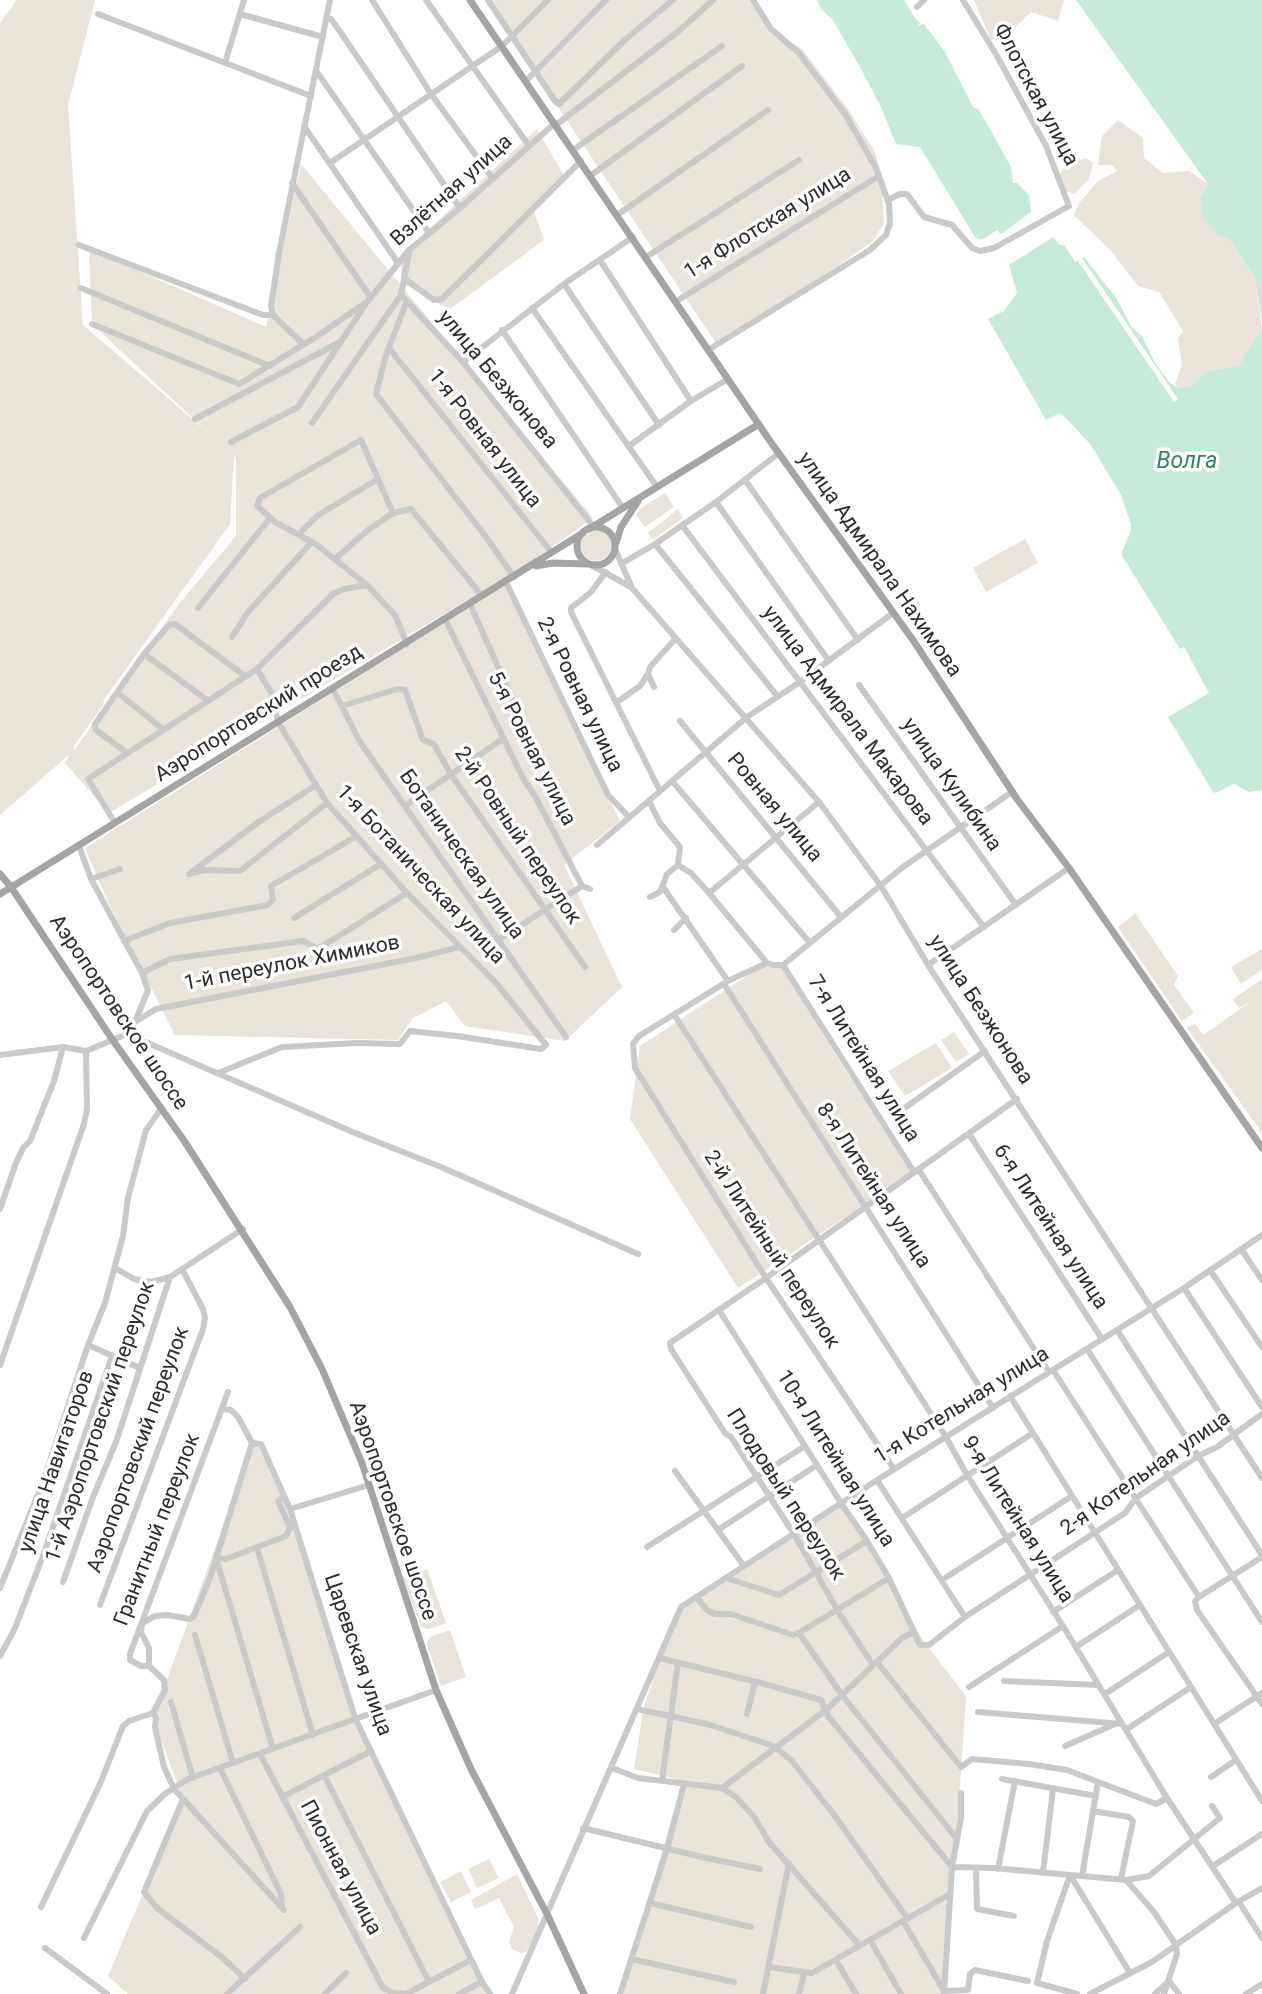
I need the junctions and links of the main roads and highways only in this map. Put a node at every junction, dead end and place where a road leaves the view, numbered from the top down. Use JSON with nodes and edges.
{"nodes":[{"id":1,"x":470,"y":0,"type":"edge"},
{"id":2,"x":759,"y":424,"type":"junction"},
{"id":3,"x":643,"y":496,"type":"junction"},
{"id":4,"x":588,"y":529,"type":"junction"},
{"id":5,"x":616,"y":548,"type":"junction"},
{"id":6,"x":590,"y":564,"type":"junction"},
{"id":7,"x":525,"y":570,"type":"junction"},
{"id":8,"x":0,"y":874,"type":"edge"},
{"id":9,"x":11,"y":887,"type":"junction"},
{"id":10,"x":0,"y":894,"type":"edge"},
{"id":11,"x":1262,"y":1148,"type":"edge"},
{"id":12,"x":584,"y":1994,"type":"edge"}],
"edges":[{"from":1,"to":2,"type":"main road","name":"улица Адмирала Нахимова"},
{"from":2,"to":3,"type":"main road"},
{"from":2,"to":11,"type":"main road","name":"улица Адмирала Нахимова"},
{"from":3,"to":4,"type":"main road","name":"Аэропортовский проезд"},
{"from":3,"to":5,"type":"main road"},
{"from":4,"to":5,"type":"main road"},
{"from":4,"to":6,"type":"main road"},
{"from":4,"to":7,"type":"main road","name":"Аэропортовский проезд"},
{"from":5,"to":6,"type":"main road"},
{"from":6,"to":7,"type":"main road"},
{"from":7,"to":9,"type":"main road","name":"Аэропортовский проезд"},
{"from":8,"to":9,"type":"main road","name":"Аэропортовское шоссе"},
{"from":9,"to":10,"type":"main road","name":"Аэропортовский проезд"},
{"from":9,"to":12,"type":"main road","name":"Аэропортовское шоссе"}]}
